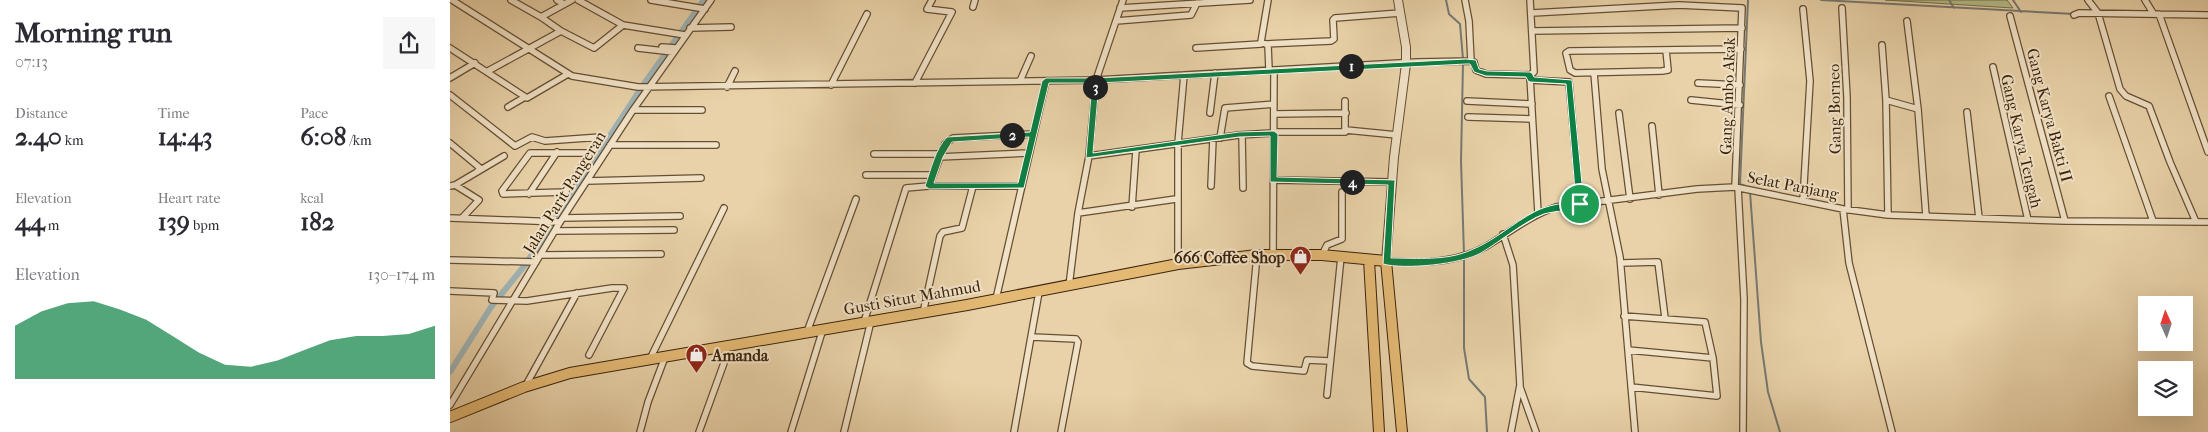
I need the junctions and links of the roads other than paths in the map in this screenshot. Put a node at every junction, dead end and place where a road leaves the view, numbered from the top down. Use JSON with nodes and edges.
{"nodes":[{"id":1,"x":464,"y":0,"type":"edge"},
{"id":2,"x":511,"y":0,"type":"edge"},
{"id":3,"x":557,"y":0,"type":"edge"},
{"id":4,"x":572,"y":0,"type":"edge"},
{"id":5,"x":578,"y":0,"type":"edge"},
{"id":6,"x":651,"y":0,"type":"edge"},
{"id":7,"x":711,"y":0,"type":"edge"},
{"id":8,"x":932,"y":0,"type":"edge"},
{"id":9,"x":975,"y":0,"type":"edge"},
{"id":10,"x":1123,"y":0,"type":"edge"},
{"id":11,"x":1250,"y":0,"type":"edge"},
{"id":12,"x":1268,"y":0,"type":"edge"},
{"id":13,"x":1398,"y":0,"type":"edge"},
{"id":14,"x":1465,"y":0,"type":"edge"},
{"id":15,"x":1530,"y":0,"type":"edge"},
{"id":16,"x":2088,"y":0,"type":"edge"},
{"id":17,"x":2145,"y":0,"type":"edge"},
{"id":18,"x":452,"y":1,"type":"edge"},
{"id":19,"x":1209,"y":1,"type":"edge"},
{"id":20,"x":1197,"y":3,"type":"junction"},
{"id":21,"x":564,"y":4,"type":"junction"},
{"id":22,"x":973,"y":7,"type":"dead end"},
{"id":23,"x":701,"y":8,"type":"junction"},
{"id":24,"x":1120,"y":8,"type":"junction"},
{"id":25,"x":1842,"y":8,"type":"dead end"},
{"id":26,"x":1803,"y":9,"type":"dead end"},
{"id":27,"x":1400,"y":13,"type":"junction"},
{"id":28,"x":1532,"y":13,"type":"junction"},
{"id":29,"x":2098,"y":13,"type":"junction"},
{"id":30,"x":867,"y":14,"type":"dead end"},
{"id":31,"x":2074,"y":15,"type":"dead end"},
{"id":32,"x":2158,"y":15,"type":"junction"},
{"id":33,"x":2208,"y":15,"type":"edge"},
{"id":34,"x":2010,"y":16,"type":"dead end"},
{"id":35,"x":541,"y":17,"type":"junction"},
{"id":36,"x":1116,"y":21,"type":"junction"},
{"id":37,"x":1907,"y":21,"type":"dead end"},
{"id":38,"x":623,"y":25,"type":"junction"},
{"id":39,"x":731,"y":27,"type":"dead end"},
{"id":40,"x":690,"y":28,"type":"junction"},
{"id":41,"x":1742,"y":28,"type":"junction"},
{"id":42,"x":561,"y":31,"type":"junction"},
{"id":43,"x":1532,"y":31,"type":"junction"},
{"id":44,"x":684,"y":34,"type":"junction"},
{"id":45,"x":1264,"y":44,"type":"junction"},
{"id":46,"x":1882,"y":44,"type":"dead end"},
{"id":47,"x":450,"y":48,"type":"edge"},
{"id":48,"x":638,"y":48,"type":"dead end"},
{"id":49,"x":1196,"y":48,"type":"dead end"},
{"id":50,"x":528,"y":49,"type":"junction"},
{"id":51,"x":670,"y":49,"type":"junction"},
{"id":52,"x":1741,"y":49,"type":"junction"},
{"id":53,"x":1666,"y":50,"type":"junction"},
{"id":54,"x":1031,"y":56,"type":"dead end"},
{"id":55,"x":1469,"y":61,"type":"junction"},
{"id":56,"x":475,"y":63,"type":"junction"},
{"id":57,"x":1406,"y":64,"type":"junction"},
{"id":58,"x":1993,"y":67,"type":"dead end"},
{"id":59,"x":1271,"y":70,"type":"junction"},
{"id":60,"x":488,"y":71,"type":"junction"},
{"id":61,"x":735,"y":71,"type":"dead end"},
{"id":62,"x":1594,"y":73,"type":"junction"},
{"id":63,"x":568,"y":74,"type":"junction"},
{"id":64,"x":1215,"y":74,"type":"junction"},
{"id":65,"x":1184,"y":75,"type":"junction"},
{"id":66,"x":1530,"y":77,"type":"junction"},
{"id":67,"x":450,"y":78,"type":"edge"},
{"id":68,"x":1096,"y":80,"type":"junction"},
{"id":69,"x":1020,"y":81,"type":"junction"},
{"id":70,"x":1046,"y":81,"type":"junction"},
{"id":71,"x":915,"y":83,"type":"junction"},
{"id":72,"x":1698,"y":83,"type":"dead end"},
{"id":73,"x":831,"y":85,"type":"junction"},
{"id":74,"x":1740,"y":85,"type":"junction"},
{"id":75,"x":647,"y":87,"type":"junction"},
{"id":76,"x":727,"y":87,"type":"junction"},
{"id":77,"x":450,"y":95,"type":"edge"},
{"id":78,"x":2109,"y":96,"type":"dead end"},
{"id":79,"x":525,"y":97,"type":"junction"},
{"id":80,"x":1691,"y":100,"type":"dead end"},
{"id":81,"x":1886,"y":100,"type":"junction"},
{"id":82,"x":1345,"y":101,"type":"dead end"},
{"id":83,"x":1467,"y":101,"type":"dead end"},
{"id":84,"x":1274,"y":104,"type":"junction"},
{"id":85,"x":1532,"y":104,"type":"junction"},
{"id":86,"x":1740,"y":105,"type":"junction"},
{"id":87,"x":508,"y":107,"type":"dead end"},
{"id":88,"x":1918,"y":109,"type":"junction"},
{"id":89,"x":633,"y":110,"type":"junction"},
{"id":90,"x":702,"y":110,"type":"dead end"},
{"id":91,"x":1967,"y":112,"type":"dead end"},
{"id":92,"x":1210,"y":113,"type":"dead end"},
{"id":93,"x":1346,"y":113,"type":"junction"},
{"id":94,"x":1619,"y":113,"type":"dead end"},
{"id":95,"x":1274,"y":114,"type":"junction"},
{"id":96,"x":1468,"y":117,"type":"dead end"},
{"id":97,"x":1532,"y":119,"type":"junction"},
{"id":98,"x":1652,"y":126,"type":"dead end"},
{"id":99,"x":1346,"y":130,"type":"junction"},
{"id":100,"x":1274,"y":133,"type":"junction"},
{"id":101,"x":1033,"y":134,"type":"junction"},
{"id":102,"x":1242,"y":135,"type":"junction"},
{"id":103,"x":1397,"y":135,"type":"junction"},
{"id":104,"x":1220,"y":138,"type":"junction"},
{"id":105,"x":1213,"y":139,"type":"junction"},
{"id":106,"x":450,"y":143,"type":"edge"},
{"id":107,"x":1178,"y":143,"type":"junction"},
{"id":108,"x":716,"y":145,"type":"dead end"},
{"id":109,"x":610,"y":146,"type":"junction"},
{"id":110,"x":1136,"y":150,"type":"junction"},
{"id":111,"x":557,"y":152,"type":"junction"},
{"id":112,"x":2208,"y":152,"type":"edge"},
{"id":113,"x":590,"y":153,"type":"junction"},
{"id":114,"x":1029,"y":153,"type":"junction"},
{"id":115,"x":874,"y":154,"type":"dead end"},
{"id":116,"x":504,"y":156,"type":"dead end"},
{"id":117,"x":940,"y":156,"type":"junction"},
{"id":118,"x":1089,"y":156,"type":"junction"},
{"id":119,"x":600,"y":159,"type":"junction"},
{"id":120,"x":587,"y":160,"type":"junction"},
{"id":121,"x":478,"y":172,"type":"junction"},
{"id":122,"x":866,"y":175,"type":"dead end"},
{"id":123,"x":933,"y":175,"type":"junction"},
{"id":124,"x":701,"y":178,"type":"dead end"},
{"id":125,"x":1273,"y":180,"type":"junction"},
{"id":126,"x":587,"y":181,"type":"junction"},
{"id":127,"x":1393,"y":182,"type":"junction"},
{"id":128,"x":453,"y":185,"type":"edge"},
{"id":129,"x":929,"y":186,"type":"junction"},
{"id":130,"x":973,"y":186,"type":"junction"},
{"id":131,"x":1021,"y":186,"type":"junction"},
{"id":132,"x":1211,"y":186,"type":"dead end"},
{"id":133,"x":1243,"y":188,"type":"dead end"},
{"id":134,"x":1737,"y":188,"type":"junction"},
{"id":135,"x":1342,"y":192,"type":"dead end"},
{"id":136,"x":529,"y":194,"type":"junction"},
{"id":137,"x":1659,"y":195,"type":"junction"},
{"id":138,"x":856,"y":199,"type":"dead end"},
{"id":139,"x":1176,"y":199,"type":"junction"},
{"id":140,"x":1630,"y":199,"type":"junction"},
{"id":141,"x":1803,"y":201,"type":"junction"},
{"id":142,"x":1607,"y":202,"type":"junction"},
{"id":143,"x":1580,"y":204,"type":"junction"},
{"id":144,"x":1132,"y":207,"type":"junction"},
{"id":145,"x":724,"y":208,"type":"dead end"},
{"id":146,"x":1846,"y":209,"type":"junction"},
{"id":147,"x":1078,"y":213,"type":"junction"},
{"id":148,"x":1538,"y":213,"type":"junction"},
{"id":149,"x":1888,"y":215,"type":"junction"},
{"id":150,"x":680,"y":216,"type":"dead end"},
{"id":151,"x":1926,"y":216,"type":"junction"},
{"id":152,"x":463,"y":217,"type":"junction"},
{"id":153,"x":450,"y":218,"type":"edge"},
{"id":154,"x":1980,"y":218,"type":"junction"},
{"id":155,"x":2028,"y":220,"type":"junction"},
{"id":156,"x":560,"y":221,"type":"junction"},
{"id":157,"x":2065,"y":221,"type":"junction"},
{"id":158,"x":2153,"y":222,"type":"junction"},
{"id":159,"x":2196,"y":222,"type":"junction"},
{"id":160,"x":2207,"y":224,"type":"edge"},
{"id":161,"x":674,"y":230,"type":"dead end"},
{"id":162,"x":554,"y":231,"type":"junction"},
{"id":163,"x":1504,"y":234,"type":"junction"},
{"id":164,"x":661,"y":254,"type":"dead end"},
{"id":165,"x":540,"y":255,"type":"junction"},
{"id":166,"x":1257,"y":255,"type":"junction"},
{"id":167,"x":1322,"y":255,"type":"junction"},
{"id":168,"x":1273,"y":256,"type":"junction"},
{"id":169,"x":1341,"y":257,"type":"junction"},
{"id":170,"x":450,"y":260,"type":"edge"},
{"id":171,"x":1369,"y":260,"type":"junction"},
{"id":172,"x":534,"y":262,"type":"junction"},
{"id":173,"x":1386,"y":262,"type":"junction"},
{"id":174,"x":1621,"y":263,"type":"junction"},
{"id":175,"x":1178,"y":264,"type":"junction"},
{"id":176,"x":1069,"y":286,"type":"junction"},
{"id":177,"x":450,"y":291,"type":"edge"},
{"id":178,"x":1039,"y":292,"type":"junction"},
{"id":179,"x":577,"y":293,"type":"junction"},
{"id":180,"x":996,"y":299,"type":"junction"},
{"id":181,"x":514,"y":300,"type":"junction"},
{"id":182,"x":923,"y":312,"type":"junction"},
{"id":183,"x":1624,"y":316,"type":"junction"},
{"id":184,"x":1665,"y":318,"type":"junction"},
{"id":185,"x":868,"y":322,"type":"junction"},
{"id":186,"x":824,"y":329,"type":"junction"},
{"id":187,"x":807,"y":332,"type":"junction"},
{"id":188,"x":1032,"y":338,"type":"junction"},
{"id":189,"x":725,"y":346,"type":"junction"},
{"id":190,"x":1628,"y":350,"type":"junction"},
{"id":191,"x":589,"y":355,"type":"dead end"},
{"id":192,"x":665,"y":357,"type":"junction"},
{"id":193,"x":1713,"y":358,"type":"junction"},
{"id":194,"x":650,"y":359,"type":"junction"},
{"id":195,"x":1330,"y":361,"type":"junction"},
{"id":196,"x":1520,"y":385,"type":"junction"},
{"id":197,"x":1631,"y":387,"type":"junction"},
{"id":198,"x":524,"y":388,"type":"junction"},
{"id":199,"x":1327,"y":395,"type":"dead end"},
{"id":200,"x":450,"y":405,"type":"edge"},
{"id":201,"x":450,"y":417,"type":"edge"},
{"id":202,"x":640,"y":432,"type":"edge"},
{"id":203,"x":699,"y":432,"type":"edge"},
{"id":204,"x":791,"y":432,"type":"edge"},
{"id":205,"x":844,"y":432,"type":"edge"},
{"id":206,"x":1014,"y":432,"type":"edge"},
{"id":207,"x":1061,"y":432,"type":"edge"},
{"id":208,"x":1379,"y":432,"type":"edge"},
{"id":209,"x":1402,"y":432,"type":"edge"},
{"id":210,"x":1511,"y":432,"type":"edge"},
{"id":211,"x":1536,"y":432,"type":"edge"},
{"id":212,"x":1634,"y":432,"type":"edge"},
{"id":213,"x":1743,"y":432,"type":"edge"},
{"id":214,"x":1892,"y":432,"type":"edge"}],
"edges":[{"from":1,"to":18,"type":"street"},
{"from":2,"to":35,"type":"street"},
{"from":3,"to":21,"type":"street"},
{"from":4,"to":21,"type":"street"},
{"from":5,"to":38,"type":"street"},
{"from":6,"to":23,"type":"street"},
{"from":7,"to":23,"type":"street","name":"Jalan Parit Pangeran"},
{"from":8,"to":71,"type":"street"},
{"from":9,"to":22,"type":"street"},
{"from":10,"to":24,"type":"street"},
{"from":11,"to":19,"type":"street"},
{"from":12,"to":45,"type":"street"},
{"from":13,"to":27,"type":"street"},
{"from":14,"to":55,"type":"street"},
{"from":15,"to":28,"type":"street"},
{"from":16,"to":29,"type":"street"},
{"from":17,"to":32,"type":"street"},
{"from":18,"to":50,"type":"street"},
{"from":19,"to":20,"type":"street"},
{"from":20,"to":24,"type":"street"},
{"from":20,"to":36,"type":"street"},
{"from":21,"to":35,"type":"street"},
{"from":23,"to":40,"type":"street","name":"Jalan Parit Pangeran"},
{"from":24,"to":36,"type":"street"},
{"from":25,"to":146,"type":"street","name":"Gang Borneo"},
{"from":26,"to":141,"type":"street"},
{"from":27,"to":45,"type":"street"},
{"from":27,"to":57,"type":"street"},
{"from":28,"to":41,"type":"street","name":"Gang Ambo Akak"},
{"from":28,"to":43,"type":"street"},
{"from":29,"to":31,"type":"street"},
{"from":29,"to":32,"type":"street"},
{"from":29,"to":159,"type":"street"},
{"from":30,"to":73,"type":"street"},
{"from":32,"to":33,"type":"street"},
{"from":32,"to":112,"type":"street"},
{"from":34,"to":157,"type":"street","name":"Gang Karya Bakti II"},
{"from":35,"to":42,"type":"street"},
{"from":36,"to":68,"type":"street"},
{"from":37,"to":88,"type":"street"},
{"from":38,"to":42,"type":"street"},
{"from":38,"to":44,"type":"street"},
{"from":39,"to":40,"type":"street"},
{"from":40,"to":44,"type":"street","name":"Jalan Parit Pangeran"},
{"from":41,"to":43,"type":"street"},
{"from":41,"to":52,"type":"street","name":"Gang Ambo Akak"},
{"from":42,"to":50,"type":"street"},
{"from":43,"to":66,"type":"street"},
{"from":44,"to":51,"type":"street","name":"Jalan Parit Pangeran"},
{"from":45,"to":49,"type":"street"},
{"from":45,"to":59,"type":"street"},
{"from":46,"to":81,"type":"street"},
{"from":47,"to":56,"type":"street"},
{"from":48,"to":51,"type":"street"},
{"from":50,"to":60,"type":"street"},
{"from":50,"to":63,"type":"street"},
{"from":51,"to":75,"type":"street","name":"Jalan Parit Pangeran"},
{"from":52,"to":53,"type":"street"},
{"from":52,"to":74,"type":"street","name":"Gang Ambo Akak"},
{"from":53,"to":62,"type":"street"},
{"from":53,"to":62,"type":"street"},
{"from":54,"to":69,"type":"street"},
{"from":55,"to":57,"type":"street"},
{"from":55,"to":66,"type":"street"},
{"from":56,"to":60,"type":"street"},
{"from":56,"to":67,"type":"street"},
{"from":57,"to":59,"type":"street"},
{"from":57,"to":103,"type":"street"},
{"from":58,"to":155,"type":"street","name":"Gang Karya Tengah"},
{"from":59,"to":64,"type":"street"},
{"from":59,"to":84,"type":"street"},
{"from":60,"to":79,"type":"street"},
{"from":61,"to":76,"type":"street"},
{"from":62,"to":142,"type":"street"},
{"from":63,"to":75,"type":"street"},
{"from":63,"to":79,"type":"street"},
{"from":64,"to":65,"type":"street"},
{"from":64,"to":92,"type":"street"},
{"from":65,"to":68,"type":"street"},
{"from":65,"to":107,"type":"street"},
{"from":66,"to":85,"type":"street"},
{"from":66,"to":143,"type":"street"},
{"from":68,"to":70,"type":"street"},
{"from":68,"to":118,"type":"street"},
{"from":69,"to":70,"type":"street"},
{"from":69,"to":71,"type":"street"},
{"from":70,"to":101,"type":"street"},
{"from":71,"to":73,"type":"street"},
{"from":72,"to":74,"type":"street"},
{"from":73,"to":76,"type":"street"},
{"from":74,"to":86,"type":"street","name":"Gang Ambo Akak"},
{"from":75,"to":76,"type":"street"},
{"from":75,"to":89,"type":"street","name":"Jalan Parit Pangeran"},
{"from":77,"to":113,"type":"street"},
{"from":78,"to":158,"type":"street"},
{"from":79,"to":87,"type":"street"},
{"from":80,"to":86,"type":"street"},
{"from":81,"to":88,"type":"street"},
{"from":81,"to":149,"type":"street"},
{"from":82,"to":93,"type":"street"},
{"from":83,"to":85,"type":"street"},
{"from":84,"to":95,"type":"street"},
{"from":84,"to":104,"type":"street"},
{"from":85,"to":97,"type":"street"},
{"from":86,"to":134,"type":"street","name":"Gang Ambo Akak"},
{"from":88,"to":151,"type":"street"},
{"from":89,"to":90,"type":"street"},
{"from":89,"to":109,"type":"street","name":"Jalan Parit Pangeran"},
{"from":91,"to":154,"type":"street"},
{"from":93,"to":95,"type":"street"},
{"from":93,"to":99,"type":"street"},
{"from":94,"to":140,"type":"street"},
{"from":95,"to":100,"type":"street"},
{"from":96,"to":97,"type":"street"},
{"from":97,"to":148,"type":"street"},
{"from":98,"to":137,"type":"street"},
{"from":99,"to":100,"type":"street"},
{"from":99,"to":103,"type":"street"},
{"from":100,"to":102,"type":"street"},
{"from":100,"to":125,"type":"street"},
{"from":101,"to":114,"type":"street"},
{"from":101,"to":117,"type":"street"},
{"from":102,"to":104,"type":"street"},
{"from":102,"to":133,"type":"street"},
{"from":103,"to":127,"type":"street"},
{"from":104,"to":105,"type":"street"},
{"from":105,"to":107,"type":"street"},
{"from":105,"to":132,"type":"street"},
{"from":106,"to":121,"type":"street"},
{"from":107,"to":110,"type":"street"},
{"from":107,"to":139,"type":"street"},
{"from":108,"to":109,"type":"street"},
{"from":109,"to":119,"type":"street","name":"Jalan Parit Pangeran"},
{"from":110,"to":118,"type":"street"},
{"from":110,"to":144,"type":"street"},
{"from":111,"to":113,"type":"street"},
{"from":111,"to":136,"type":"street"},
{"from":111,"to":136,"type":"street"},
{"from":113,"to":120,"type":"street"},
{"from":114,"to":117,"type":"street"},
{"from":114,"to":131,"type":"street"},
{"from":115,"to":117,"type":"street"},
{"from":116,"to":121,"type":"street"},
{"from":117,"to":123,"type":"street"},
{"from":118,"to":147,"type":"street"},
{"from":119,"to":120,"type":"street"},
{"from":119,"to":126,"type":"street","name":"Jalan Parit Pangeran"},
{"from":120,"to":136,"type":"street"},
{"from":121,"to":128,"type":"street"},
{"from":122,"to":123,"type":"street"},
{"from":123,"to":129,"type":"street"},
{"from":124,"to":126,"type":"street"},
{"from":125,"to":127,"type":"street"},
{"from":125,"to":168,"type":"street"},
{"from":126,"to":156,"type":"street","name":"Jalan Parit Pangeran"},
{"from":127,"to":173,"type":"street"},
{"from":128,"to":152,"type":"street"},
{"from":129,"to":130,"type":"street"},
{"from":129,"to":185,"type":"street"},
{"from":130,"to":131,"type":"street"},
{"from":130,"to":182,"type":"street"},
{"from":131,"to":180,"type":"street"},
{"from":134,"to":137,"type":"street","name":"Selat Panjang"},
{"from":134,"to":141,"type":"street","name":"Selat Panjang"},
{"from":134,"to":213,"type":"street","name":"Gang Ambo Akak"},
{"from":135,"to":167,"type":"street"},
{"from":137,"to":140,"type":"street","name":"Selat Panjang"},
{"from":138,"to":187,"type":"street"},
{"from":139,"to":144,"type":"street"},
{"from":139,"to":175,"type":"street"},
{"from":140,"to":142,"type":"street","name":"Selat Panjang"},
{"from":141,"to":146,"type":"street","name":"Selat Panjang"},
{"from":142,"to":143,"type":"street","name":"Selat Panjang"},
{"from":142,"to":174,"type":"street"},
{"from":143,"to":148,"type":"street","name":"Selat Panjang"},
{"from":144,"to":147,"type":"street"},
{"from":145,"to":194,"type":"street"},
{"from":146,"to":149,"type":"street","name":"Selat Panjang"},
{"from":146,"to":214,"type":"street","name":"Gang Borneo"},
{"from":147,"to":176,"type":"street"},
{"from":148,"to":163,"type":"street","name":"Selat Panjang"},
{"from":149,"to":151,"type":"street","name":"Selat Panjang"},
{"from":150,"to":156,"type":"street"},
{"from":151,"to":154,"type":"street","name":"Selat Panjang"},
{"from":152,"to":153,"type":"street"},
{"from":152,"to":156,"type":"street"},
{"from":154,"to":155,"type":"street","name":"Selat Panjang"},
{"from":155,"to":157,"type":"street","name":"Selat Panjang"},
{"from":156,"to":162,"type":"street","name":"Jalan Parit Pangeran"},
{"from":157,"to":158,"type":"street","name":"Selat Panjang"},
{"from":158,"to":159,"type":"street","name":"Selat Panjang"},
{"from":159,"to":160,"type":"street","name":"Selat Panjang"},
{"from":161,"to":162,"type":"street"},
{"from":162,"to":165,"type":"street","name":"Jalan Parit Pangeran"},
{"from":163,"to":173,"type":"street","name":"Selat Panjang"},
{"from":163,"to":196,"type":"street"},
{"from":164,"to":165,"type":"street"},
{"from":165,"to":172,"type":"street","name":"Jalan Parit Pangeran"},
{"from":166,"to":168,"type":"highway","name":"Gusti Situt Mahmud"},
{"from":166,"to":175,"type":"highway","name":"Gusti Situt Mahmud"},
{"from":166,"to":195,"type":"street"},
{"from":167,"to":168,"type":"highway","name":"Gusti Situt Mahmud"},
{"from":167,"to":169,"type":"highway","name":"Gusti Situt Mahmud"},
{"from":169,"to":171,"type":"highway","name":"Gusti Situt Mahmud"},
{"from":169,"to":195,"type":"street"},
{"from":170,"to":172,"type":"street"},
{"from":171,"to":173,"type":"highway","name":"Gusti Situt Mahmud"},
{"from":171,"to":208,"type":"highway"},
{"from":172,"to":181,"type":"street","name":"Jalan Parit Pangeran"},
{"from":173,"to":209,"type":"highway"},
{"from":174,"to":183,"type":"street"},
{"from":174,"to":184,"type":"street"},
{"from":175,"to":176,"type":"highway","name":"Gusti Situt Mahmud"},
{"from":176,"to":178,"type":"highway","name":"Gusti Situt Mahmud"},
{"from":177,"to":181,"type":"street"},
{"from":178,"to":180,"type":"highway","name":"Gusti Situt Mahmud"},
{"from":178,"to":188,"type":"street"},
{"from":179,"to":181,"type":"street"},
{"from":179,"to":191,"type":"street"},
{"from":179,"to":198,"type":"street"},
{"from":180,"to":182,"type":"highway","name":"Gusti Situt Mahmud"},
{"from":181,"to":200,"type":"street","name":"Jalan Parit Pangeran"},
{"from":182,"to":185,"type":"highway","name":"Gusti Situt Mahmud"},
{"from":183,"to":184,"type":"street"},
{"from":183,"to":190,"type":"street"},
{"from":184,"to":193,"type":"street"},
{"from":185,"to":186,"type":"highway","name":"Gusti Situt Mahmud"},
{"from":185,"to":205,"type":"street"},
{"from":186,"to":187,"type":"highway","name":"Gusti Situt Mahmud"},
{"from":186,"to":204,"type":"street"},
{"from":187,"to":189,"type":"highway","name":"Gusti Situt Mahmud"},
{"from":188,"to":206,"type":"street"},
{"from":188,"to":207,"type":"street"},
{"from":189,"to":192,"type":"highway","name":"Gusti Situt Mahmud"},
{"from":189,"to":203,"type":"street"},
{"from":190,"to":193,"type":"street"},
{"from":190,"to":197,"type":"street"},
{"from":192,"to":194,"type":"highway","name":"Gusti Situt Mahmud"},
{"from":192,"to":202,"type":"street"},
{"from":193,"to":197,"type":"street"},
{"from":194,"to":198,"type":"highway","name":"Gusti Situt Mahmud"},
{"from":195,"to":199,"type":"street"},
{"from":196,"to":210,"type":"street"},
{"from":196,"to":211,"type":"street"},
{"from":197,"to":212,"type":"street"},
{"from":198,"to":201,"type":"highway","name":"Gusti Situt Mahmud"}]}
